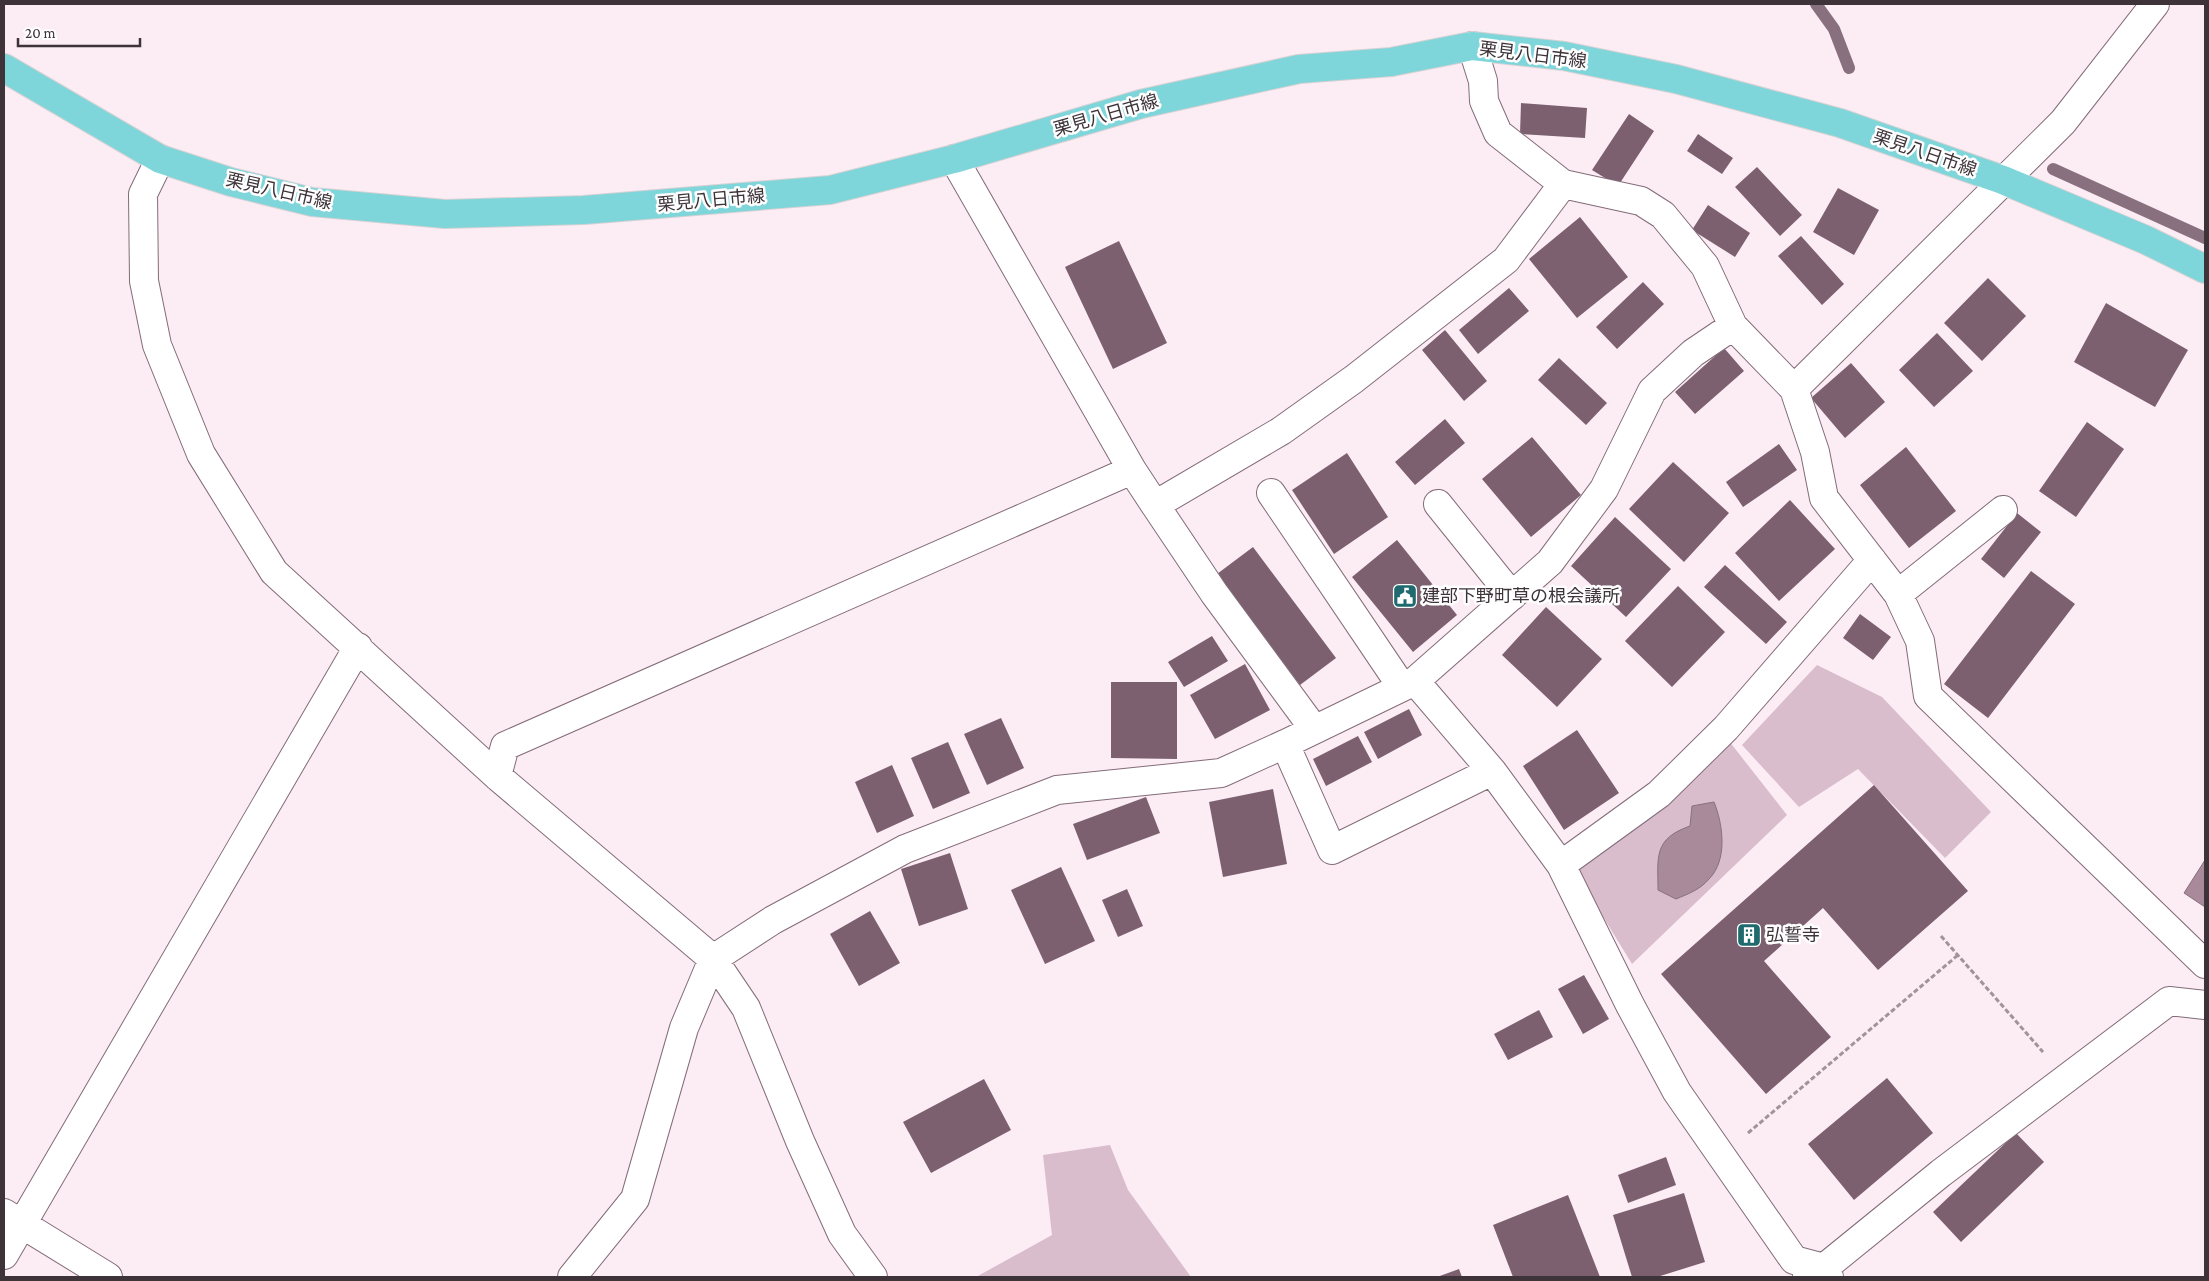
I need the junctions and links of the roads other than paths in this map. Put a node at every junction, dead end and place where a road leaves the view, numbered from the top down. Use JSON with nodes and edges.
{"nodes":[{"id":1,"x":2155,"y":4,"type":"edge"},
{"id":2,"x":1472,"y":46,"type":"junction"},
{"id":3,"x":4,"y":68,"type":"edge"},
{"id":4,"x":160,"y":159,"type":"junction"},
{"id":5,"x":954,"y":159,"type":"junction"},
{"id":6,"x":2003,"y":180,"type":"junction"},
{"id":7,"x":1563,"y":184,"type":"junction"},
{"id":8,"x":2205,"y":268,"type":"edge"},
{"id":9,"x":1733,"y":326,"type":"junction"},
{"id":10,"x":1794,"y":389,"type":"junction"},
{"id":11,"x":1132,"y":470,"type":"junction"},
{"id":12,"x":1271,"y":494,"type":"dead end"},
{"id":13,"x":1438,"y":504,"type":"dead end"},
{"id":14,"x":1155,"y":505,"type":"junction"},
{"id":15,"x":2003,"y":510,"type":"dead end"},
{"id":16,"x":1872,"y":560,"type":"junction"},
{"id":17,"x":1898,"y":594,"type":"junction"},
{"id":18,"x":1512,"y":596,"type":"junction"},
{"id":19,"x":358,"y":647,"type":"junction"},
{"id":20,"x":1409,"y":684,"type":"junction"},
{"id":21,"x":1314,"y":729,"type":"junction"},
{"id":22,"x":1286,"y":744,"type":"junction"},
{"id":23,"x":1492,"y":770,"type":"junction"},
{"id":24,"x":497,"y":776,"type":"junction"},
{"id":25,"x":1561,"y":865,"type":"junction"},
{"id":26,"x":713,"y":959,"type":"junction"},
{"id":27,"x":2205,"y":964,"type":"edge"},
{"id":28,"x":2205,"y":1005,"type":"edge"},
{"id":29,"x":13,"y":1219,"type":"edge"},
{"id":30,"x":4,"y":1255,"type":"edge"},
{"id":31,"x":1826,"y":1272,"type":"edge"},
{"id":32,"x":108,"y":1277,"type":"edge"},
{"id":33,"x":572,"y":1277,"type":"edge"},
{"id":34,"x":873,"y":1277,"type":"edge"},
{"id":35,"x":1799,"y":1277,"type":"edge"}],
"edges":[{"from":1,"to":6,"type":"street"},
{"from":2,"to":5,"type":"main road","name":"栗見八日市線"},
{"from":2,"to":6,"type":"main road","name":"栗見八日市線"},
{"from":2,"to":7,"type":"street"},
{"from":3,"to":4,"type":"main road","name":"栗見八日市線"},
{"from":4,"to":5,"type":"main road","name":"栗見八日市線"},
{"from":4,"to":19,"type":"street"},
{"from":5,"to":11,"type":"street"},
{"from":6,"to":8,"type":"main road","name":"栗見八日市線"},
{"from":6,"to":10,"type":"street"},
{"from":7,"to":9,"type":"street"},
{"from":7,"to":14,"type":"street"},
{"from":9,"to":10,"type":"street"},
{"from":9,"to":18,"type":"street"},
{"from":10,"to":16,"type":"street"},
{"from":11,"to":14,"type":"street"},
{"from":11,"to":24,"type":"street"},
{"from":12,"to":20,"type":"street"},
{"from":13,"to":18,"type":"street"},
{"from":14,"to":21,"type":"street"},
{"from":15,"to":17,"type":"street"},
{"from":16,"to":17,"type":"street"},
{"from":16,"to":25,"type":"street"},
{"from":17,"to":27,"type":"street"},
{"from":18,"to":20,"type":"street"},
{"from":19,"to":24,"type":"street"},
{"from":19,"to":29,"type":"street"},
{"from":20,"to":21,"type":"street"},
{"from":20,"to":23,"type":"street"},
{"from":21,"to":22,"type":"street"},
{"from":22,"to":23,"type":"street"},
{"from":22,"to":26,"type":"street"},
{"from":23,"to":25,"type":"street"},
{"from":24,"to":26,"type":"street"},
{"from":25,"to":31,"type":"street"},
{"from":26,"to":33,"type":"street"},
{"from":26,"to":34,"type":"street"},
{"from":28,"to":31,"type":"street"},
{"from":29,"to":30,"type":"street"},
{"from":29,"to":32,"type":"street"},
{"from":31,"to":35,"type":"street"}]}
